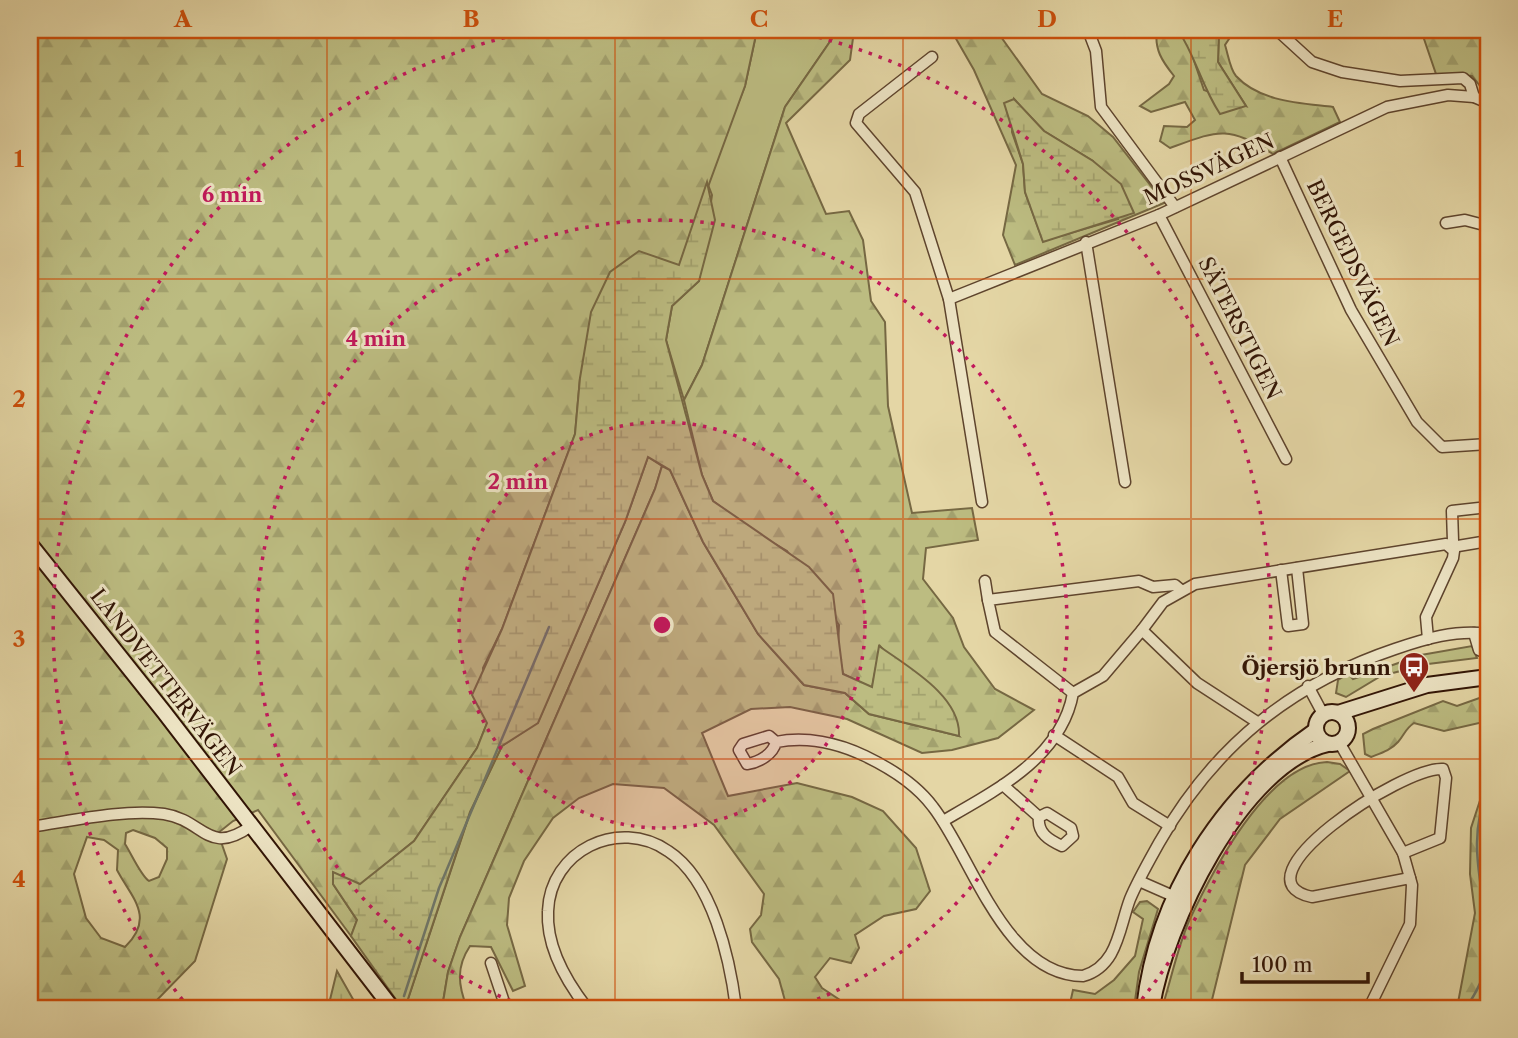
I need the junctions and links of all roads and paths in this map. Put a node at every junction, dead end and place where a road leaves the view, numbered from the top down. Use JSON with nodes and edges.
{"nodes":[{"id":1,"x":1088,"y":30,"type":"edge"},
{"id":2,"x":1277,"y":30,"type":"edge"},
{"id":3,"x":932,"y":57,"type":"dead end"},
{"id":4,"x":1474,"y":97,"type":"junction"},
{"id":5,"x":1488,"y":103,"type":"edge"},
{"id":6,"x":1280,"y":157,"type":"junction"},
{"id":7,"x":1175,"y":207,"type":"junction"},
{"id":8,"x":1159,"y":215,"type":"junction"},
{"id":9,"x":1446,"y":223,"type":"dead end"},
{"id":10,"x":1488,"y":226,"type":"edge"},
{"id":11,"x":1086,"y":242,"type":"junction"},
{"id":12,"x":949,"y":299,"type":"junction"},
{"id":13,"x":1488,"y":444,"type":"edge"},
{"id":14,"x":1286,"y":459,"type":"dead end"},
{"id":15,"x":1125,"y":482,"type":"dead end"},
{"id":16,"x":982,"y":502,"type":"dead end"},
{"id":17,"x":1488,"y":507,"type":"edge"},
{"id":18,"x":1488,"y":541,"type":"edge"},
{"id":19,"x":30,"y":544,"type":"edge"},
{"id":20,"x":1451,"y":546,"type":"junction"},
{"id":21,"x":1297,"y":568,"type":"junction"},
{"id":22,"x":1281,"y":570,"type":"junction"},
{"id":23,"x":985,"y":581,"type":"dead end"},
{"id":24,"x":1181,"y":590,"type":"junction"},
{"id":25,"x":988,"y":600,"type":"junction"},
{"id":26,"x":1142,"y":631,"type":"junction"},
{"id":27,"x":1474,"y":633,"type":"junction"},
{"id":28,"x":1488,"y":634,"type":"edge"},
{"id":29,"x":1428,"y":639,"type":"junction"},
{"id":30,"x":1488,"y":654,"type":"edge"},
{"id":31,"x":1488,"y":677,"type":"edge"},
{"id":32,"x":1308,"y":686,"type":"junction"},
{"id":33,"x":1436,"y":686,"type":"junction"},
{"id":34,"x":1073,"y":692,"type":"junction"},
{"id":35,"x":1338,"y":712,"type":"junction"},
{"id":36,"x":1323,"y":714,"type":"junction"},
{"id":37,"x":1257,"y":722,"type":"junction"},
{"id":38,"x":1348,"y":729,"type":"junction"},
{"id":39,"x":1316,"y":730,"type":"junction"},
{"id":40,"x":1054,"y":735,"type":"junction"},
{"id":41,"x":776,"y":742,"type":"dead end"},
{"id":42,"x":1334,"y":743,"type":"junction"},
{"id":43,"x":1003,"y":785,"type":"junction"},
{"id":44,"x":1371,"y":796,"type":"junction"},
{"id":45,"x":1040,"y":817,"type":"dead end"},
{"id":46,"x":943,"y":821,"type":"junction"},
{"id":47,"x":251,"y":826,"type":"junction"},
{"id":48,"x":1170,"y":826,"type":"junction"},
{"id":49,"x":30,"y":827,"type":"edge"},
{"id":50,"x":1403,"y":853,"type":"junction"},
{"id":51,"x":1410,"y":878,"type":"junction"},
{"id":52,"x":1139,"y":881,"type":"junction"},
{"id":53,"x":1180,"y":899,"type":"junction"},
{"id":54,"x":491,"y":963,"type":"dead end"},
{"id":55,"x":391,"y":1008,"type":"edge"},
{"id":56,"x":506,"y":1008,"type":"edge"},
{"id":57,"x":587,"y":1008,"type":"edge"},
{"id":58,"x":736,"y":1008,"type":"edge"},
{"id":59,"x":1144,"y":1008,"type":"edge"},
{"id":60,"x":1152,"y":1008,"type":"edge"},
{"id":61,"x":1369,"y":1008,"type":"edge"}],
"edges":[{"from":1,"to":7,"type":"street"},
{"from":2,"to":4,"type":"street"},
{"from":3,"to":12,"type":"street"},
{"from":4,"to":5,"type":"street","name":"MOSSVÄGEN"},
{"from":4,"to":6,"type":"street","name":"MOSSVÄGEN"},
{"from":6,"to":7,"type":"street","name":"MOSSVÄGEN"},
{"from":6,"to":13,"type":"street","name":"BERGEDSVÄGEN"},
{"from":7,"to":8,"type":"street","name":"MOSSVÄGEN"},
{"from":8,"to":11,"type":"street","name":"MOSSVÄGEN"},
{"from":8,"to":14,"type":"street","name":"SÄTERSTIGEN"},
{"from":9,"to":10,"type":"street"},
{"from":11,"to":12,"type":"street","name":"MOSSVÄGEN"},
{"from":11,"to":15,"type":"street"},
{"from":12,"to":16,"type":"street"},
{"from":17,"to":20,"type":"street"},
{"from":18,"to":20,"type":"street"},
{"from":19,"to":47,"type":"street","name":"LANDVETTERVÄGEN"},
{"from":20,"to":21,"type":"street"},
{"from":20,"to":29,"type":"street"},
{"from":21,"to":22,"type":"street"},
{"from":21,"to":22,"type":"street"},
{"from":22,"to":24,"type":"street"},
{"from":23,"to":25,"type":"street"},
{"from":24,"to":25,"type":"street"},
{"from":24,"to":26,"type":"street"},
{"from":25,"to":34,"type":"street"},
{"from":26,"to":34,"type":"street"},
{"from":26,"to":37,"type":"street"},
{"from":27,"to":28,"type":"street"},
{"from":27,"to":29,"type":"street"},
{"from":27,"to":30,"type":"street"},
{"from":29,"to":32,"type":"street"},
{"from":31,"to":33,"type":"street"},
{"from":32,"to":36,"type":"street"},
{"from":32,"to":37,"type":"street"},
{"from":33,"to":35,"type":"street"},
{"from":33,"to":38,"type":"street"},
{"from":34,"to":40,"type":"street"},
{"from":35,"to":36,"type":"street"},
{"from":35,"to":38,"type":"street"},
{"from":36,"to":39,"type":"street"},
{"from":37,"to":48,"type":"street"},
{"from":38,"to":42,"type":"street"},
{"from":39,"to":42,"type":"street"},
{"from":39,"to":53,"type":"street"},
{"from":40,"to":43,"type":"street"},
{"from":40,"to":48,"type":"street"},
{"from":41,"to":46,"type":"street"},
{"from":42,"to":44,"type":"street"},
{"from":42,"to":53,"type":"street"},
{"from":43,"to":45,"type":"street"},
{"from":43,"to":46,"type":"street"},
{"from":44,"to":50,"type":"street"},
{"from":44,"to":50,"type":"street"},
{"from":44,"to":51,"type":"street"},
{"from":46,"to":52,"type":"street"},
{"from":47,"to":49,"type":"street"},
{"from":47,"to":55,"type":"street","name":"LANDVETTERVÄGEN"},
{"from":48,"to":52,"type":"street"},
{"from":50,"to":51,"type":"street"},
{"from":51,"to":61,"type":"street"},
{"from":52,"to":53,"type":"street"},
{"from":53,"to":59,"type":"street"},
{"from":53,"to":60,"type":"street"},
{"from":54,"to":56,"type":"street"},
{"from":57,"to":58,"type":"street"}]}
